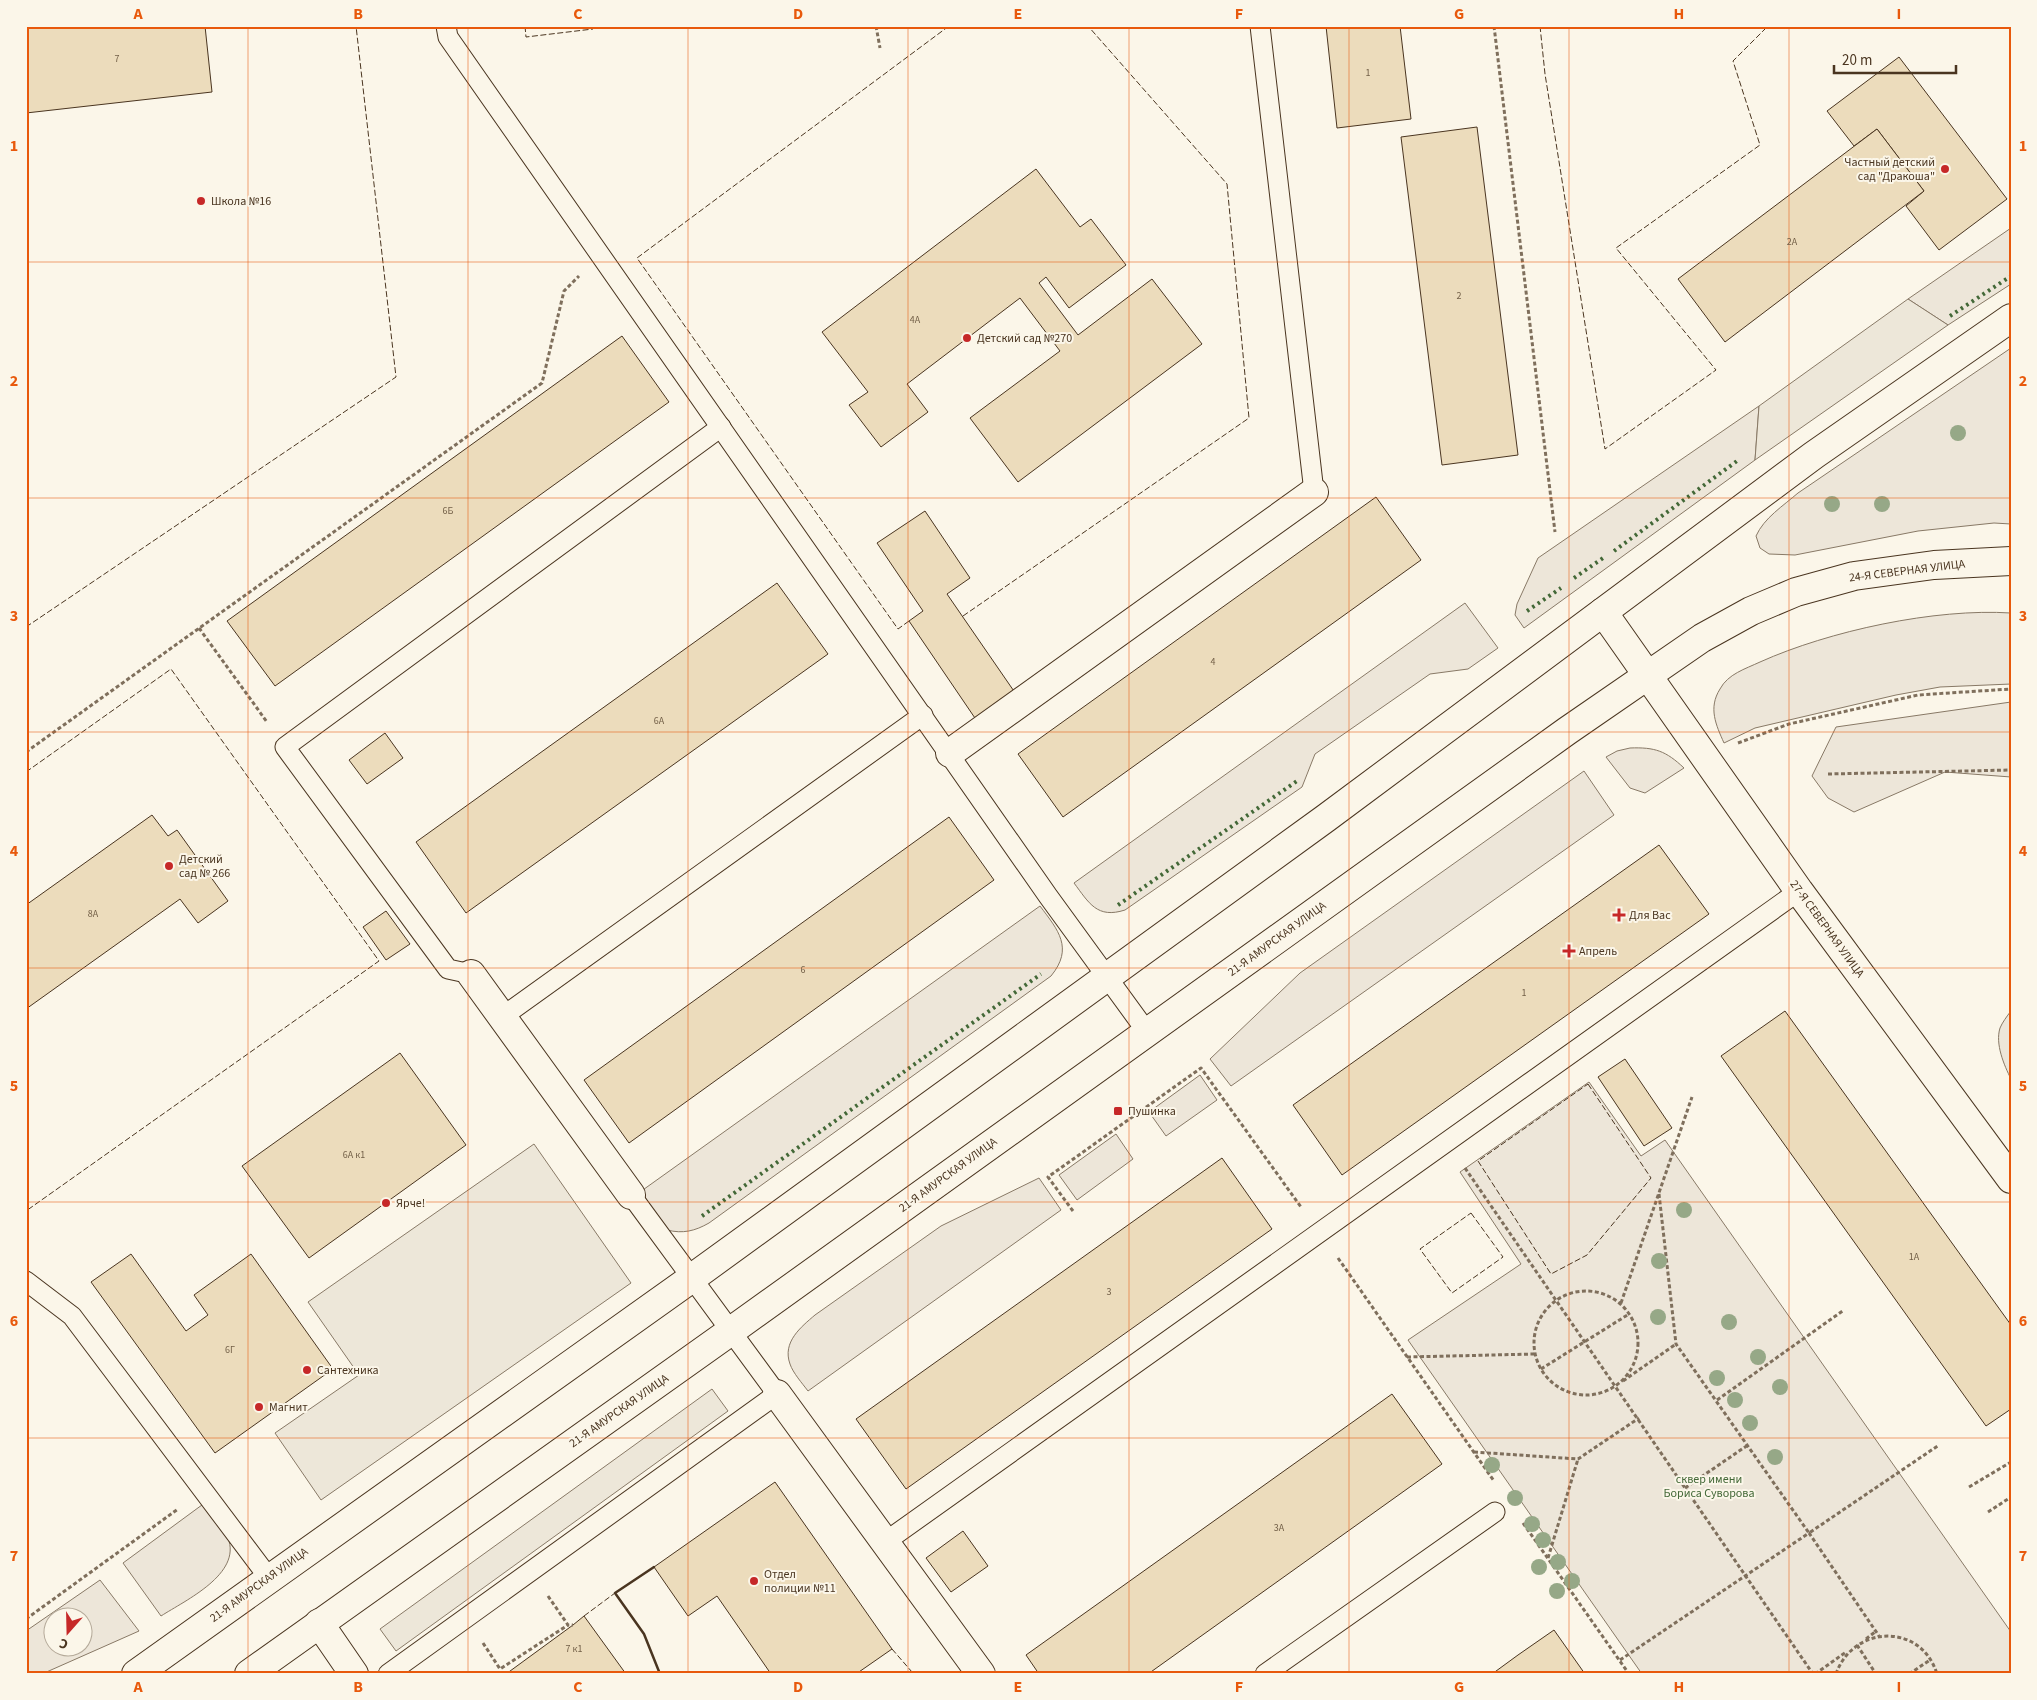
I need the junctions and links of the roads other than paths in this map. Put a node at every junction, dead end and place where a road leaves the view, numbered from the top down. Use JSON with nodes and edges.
{"nodes":[{"id":1,"x":446,"y":26,"type":"edge"},
{"id":2,"x":1260,"y":26,"type":"edge"},
{"id":3,"x":2011,"y":318,"type":"edge"},
{"id":4,"x":721,"y":427,"type":"junction"},
{"id":5,"x":1314,"y":492,"type":"joint"},
{"id":6,"x":2011,"y":561,"type":"edge"},
{"id":7,"x":1603,"y":612,"type":"junction"},
{"id":8,"x":1647,"y":676,"type":"junction"},
{"id":9,"x":923,"y":715,"type":"junction"},
{"id":10,"x":950,"y":753,"type":"junction"},
{"id":11,"x":1799,"y":891,"type":"junction"},
{"id":12,"x":471,"y":974,"type":"joint"},
{"id":13,"x":1107,"y":977,"type":"junction"},
{"id":14,"x":502,"y":1017,"type":"junction"},
{"id":15,"x":1147,"y":1032,"type":"junction"},
{"id":16,"x":2011,"y":1179,"type":"edge"},
{"id":17,"x":631,"y":1195,"type":"joint"},
{"id":18,"x":692,"y":1278,"type":"junction"},
{"id":19,"x":26,"y":1281,"type":"edge"},
{"id":20,"x":731,"y":1331,"type":"junction"},
{"id":21,"x":777,"y":1394,"type":"junction"},
{"id":22,"x":1495,"y":1512,"type":"dead end"},
{"id":23,"x":885,"y":1542,"type":"junction"},
{"id":24,"x":269,"y":1578,"type":"junction"},
{"id":25,"x":319,"y":1623,"type":"junction"},
{"id":26,"x":136,"y":1674,"type":"edge"},
{"id":27,"x":248,"y":1674,"type":"edge"},
{"id":28,"x":354,"y":1674,"type":"edge"},
{"id":29,"x":388,"y":1674,"type":"edge"},
{"id":30,"x":981,"y":1674,"type":"edge"},
{"id":31,"x":1265,"y":1674,"type":"edge"}],
"edges":[{"from":1,"to":4,"type":"lane"},
{"from":2,"to":5,"type":"lane"},
{"from":3,"to":7,"type":"main road","name":"21-Я АМУРСКАЯ УЛИЦА"},
{"from":4,"to":9,"type":"lane"},
{"from":4,"to":12,"type":"lane"},
{"from":5,"to":10,"type":"main road"},
{"from":6,"to":8,"type":"main road","name":"24-Я СЕВЕРНАЯ УЛИЦА"},
{"from":7,"to":8,"type":"main road","name":"27-Я СЕВЕРНАЯ УЛИЦА"},
{"from":7,"to":13,"type":"main road","name":"21-Я АМУРСКАЯ УЛИЦА"},
{"from":8,"to":11,"type":"main road","name":"27-Я СЕВЕРНАЯ УЛИЦА"},
{"from":8,"to":15,"type":"main road","name":"21-Я АМУРСКАЯ УЛИЦА"},
{"from":9,"to":10,"type":"lane"},
{"from":9,"to":14,"type":"lane"},
{"from":10,"to":13,"type":"lane"},
{"from":11,"to":16,"type":"main road","name":"27-Я СЕВЕРНАЯ УЛИЦА"},
{"from":11,"to":23,"type":"lane"},
{"from":12,"to":14,"type":"main road"},
{"from":13,"to":15,"type":"lane"},
{"from":13,"to":18,"type":"main road","name":"21-Я АМУРСКАЯ УЛИЦА"},
{"from":14,"to":17,"type":"main road"},
{"from":15,"to":20,"type":"main road","name":"21-Я АМУРСКАЯ УЛИЦА"},
{"from":17,"to":18,"type":"lane"},
{"from":18,"to":20,"type":"lane"},
{"from":18,"to":24,"type":"main road","name":"21-Я АМУРСКАЯ УЛИЦА"},
{"from":19,"to":24,"type":"lane"},
{"from":20,"to":21,"type":"lane"},
{"from":20,"to":25,"type":"main road","name":"21-Я АМУРСКАЯ УЛИЦА"},
{"from":21,"to":23,"type":"main road"},
{"from":21,"to":29,"type":"lane"},
{"from":22,"to":31,"type":"lane"},
{"from":23,"to":30,"type":"main road"},
{"from":24,"to":26,"type":"main road","name":"21-Я АМУРСКАЯ УЛИЦА"},
{"from":25,"to":27,"type":"main road","name":"21-Я АМУРСКАЯ УЛИЦА"},
{"from":25,"to":28,"type":"main road"}]}
